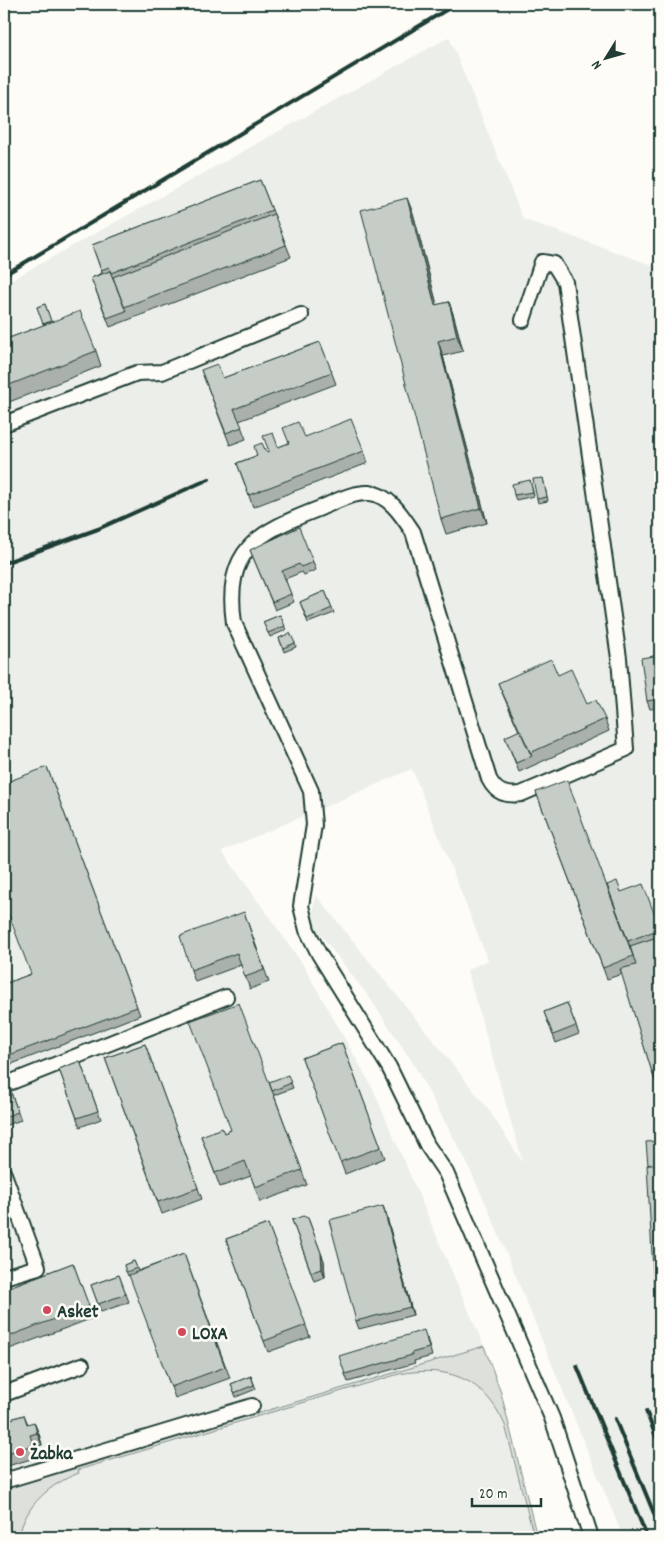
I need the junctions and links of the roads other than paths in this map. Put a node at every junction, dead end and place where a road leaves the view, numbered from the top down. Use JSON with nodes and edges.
{"nodes":[{"id":1,"x":301,"y":315,"type":"dead end"},
{"id":2,"x":523,"y":320,"type":"dead end"},
{"id":3,"x":4,"y":424,"type":"edge"},
{"id":4,"x":226,"y":997,"type":"dead end"},
{"id":5,"x":4,"y":1085,"type":"edge"},
{"id":6,"x":4,"y":1174,"type":"edge"},
{"id":7,"x":4,"y":1277,"type":"edge"},
{"id":8,"x":82,"y":1365,"type":"dead end"},
{"id":9,"x":4,"y":1394,"type":"edge"},
{"id":10,"x":252,"y":1406,"type":"dead end"},
{"id":11,"x":4,"y":1481,"type":"edge"},
{"id":12,"x":591,"y":1537,"type":"edge"}],
"edges":[{"from":1,"to":3,"type":"lane"},
{"from":2,"to":12,"type":"lane"},
{"from":4,"to":5,"type":"lane"},
{"from":6,"to":7,"type":"lane"},
{"from":8,"to":9,"type":"lane"},
{"from":10,"to":11,"type":"lane"}]}
